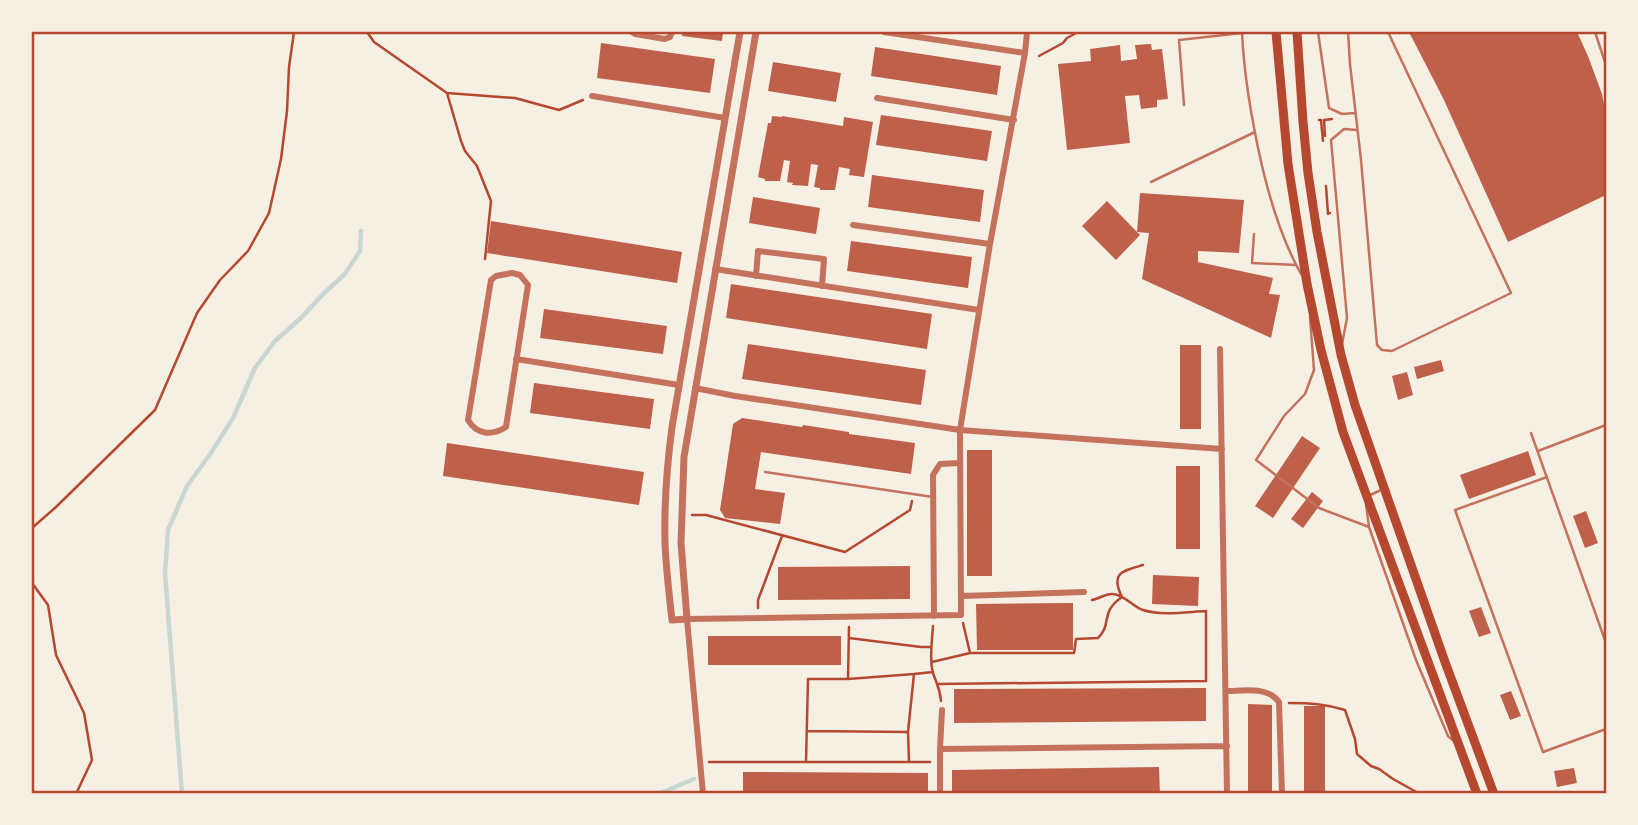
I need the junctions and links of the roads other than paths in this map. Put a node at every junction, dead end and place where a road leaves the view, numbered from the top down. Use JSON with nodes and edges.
{"nodes":[{"id":1,"x":632,"y":32,"type":"edge"},
{"id":2,"x":672,"y":32,"type":"edge"},
{"id":3,"x":740,"y":32,"type":"edge"},
{"id":4,"x":756,"y":32,"type":"edge"},
{"id":5,"x":884,"y":32,"type":"edge"},
{"id":6,"x":1027,"y":32,"type":"edge"},
{"id":7,"x":1242,"y":32,"type":"edge"},
{"id":8,"x":1276,"y":32,"type":"edge"},
{"id":9,"x":1297,"y":32,"type":"edge"},
{"id":10,"x":1318,"y":32,"type":"edge"},
{"id":11,"x":1348,"y":32,"type":"edge"},
{"id":12,"x":1388,"y":32,"type":"edge"},
{"id":13,"x":1595,"y":32,"type":"edge"},
{"id":14,"x":1025,"y":53,"type":"junction"},
{"id":15,"x":1606,"y":65,"type":"edge"},
{"id":16,"x":592,"y":96,"type":"road end"},
{"id":17,"x":877,"y":98,"type":"dead end"},
{"id":18,"x":1184,"y":105,"type":"dead end"},
{"id":19,"x":1355,"y":113,"type":"junction"},
{"id":20,"x":726,"y":118,"type":"junction"},
{"id":21,"x":1014,"y":120,"type":"junction"},
{"id":22,"x":1357,"y":130,"type":"junction"},
{"id":23,"x":1255,"y":132,"type":"junction"},
{"id":24,"x":1151,"y":182,"type":"dead end"},
{"id":25,"x":853,"y":225,"type":"dead end"},
{"id":26,"x":1254,"y":234,"type":"dead end"},
{"id":27,"x":990,"y":244,"type":"junction"},
{"id":28,"x":1296,"y":265,"type":"junction"},
{"id":29,"x":715,"y":269,"type":"junction"},
{"id":30,"x":757,"y":276,"type":"junction"},
{"id":31,"x":1307,"y":284,"type":"junction"},
{"id":32,"x":822,"y":286,"type":"junction"},
{"id":33,"x":979,"y":310,"type":"junction"},
{"id":34,"x":1220,"y":349,"type":"dead end"},
{"id":35,"x":1341,"y":355,"type":"junction"},
{"id":36,"x":516,"y":359,"type":"junction"},
{"id":37,"x":679,"y":385,"type":"junction"},
{"id":38,"x":695,"y":388,"type":"junction"},
{"id":39,"x":1606,"y":425,"type":"edge"},
{"id":40,"x":960,"y":430,"type":"junction"},
{"id":41,"x":1531,"y":433,"type":"dead end"},
{"id":42,"x":1222,"y":449,"type":"junction"},
{"id":43,"x":1537,"y":451,"type":"junction"},
{"id":44,"x":960,"y":463,"type":"junction"},
{"id":45,"x":765,"y":472,"type":"dead end"},
{"id":46,"x":1546,"y":477,"type":"junction"},
{"id":47,"x":1385,"y":489,"type":"junction"},
{"id":48,"x":1366,"y":496,"type":"junction"},
{"id":49,"x":933,"y":497,"type":"junction"},
{"id":50,"x":1369,"y":527,"type":"junction"},
{"id":51,"x":1084,"y":592,"type":"road end"},
{"id":52,"x":961,"y":596,"type":"junction"},
{"id":53,"x":934,"y":616,"type":"junction"},
{"id":54,"x":687,"y":619,"type":"junction"},
{"id":55,"x":1606,"y":643,"type":"edge"},
{"id":56,"x":1226,"y":691,"type":"junction"},
{"id":57,"x":942,"y":710,"type":"road end"},
{"id":58,"x":1606,"y":729,"type":"edge"},
{"id":59,"x":1458,"y":745,"type":"junction"},
{"id":60,"x":1227,"y":747,"type":"junction"},
{"id":61,"x":940,"y":748,"type":"junction"},
{"id":62,"x":703,"y":793,"type":"edge"},
{"id":63,"x":940,"y":793,"type":"edge"},
{"id":64,"x":1227,"y":793,"type":"edge"},
{"id":65,"x":1282,"y":793,"type":"edge"},
{"id":66,"x":1477,"y":793,"type":"edge"},
{"id":67,"x":1494,"y":793,"type":"edge"}],
"edges":[{"from":1,"to":2,"type":"street"},
{"from":3,"to":20,"type":"street"},
{"from":4,"to":29,"type":"street"},
{"from":5,"to":14,"type":"street"},
{"from":6,"to":14,"type":"street"},
{"from":7,"to":18,"type":"lane"},
{"from":7,"to":23,"type":"lane"},
{"from":8,"to":31,"type":"main road"},
{"from":9,"to":35,"type":"main road"},
{"from":10,"to":19,"type":"lane"},
{"from":11,"to":19,"type":"lane"},
{"from":12,"to":22,"type":"lane"},
{"from":13,"to":15,"type":"lane"},
{"from":14,"to":21,"type":"street"},
{"from":16,"to":20,"type":"street"},
{"from":17,"to":21,"type":"street"},
{"from":19,"to":22,"type":"lane"},
{"from":20,"to":37,"type":"street"},
{"from":21,"to":27,"type":"street"},
{"from":22,"to":35,"type":"lane"},
{"from":23,"to":24,"type":"lane"},
{"from":23,"to":28,"type":"lane"},
{"from":25,"to":27,"type":"street"},
{"from":26,"to":28,"type":"lane"},
{"from":27,"to":33,"type":"street"},
{"from":28,"to":31,"type":"lane"},
{"from":29,"to":30,"type":"street"},
{"from":29,"to":38,"type":"street"},
{"from":30,"to":32,"type":"street"},
{"from":30,"to":32,"type":"street"},
{"from":31,"to":48,"type":"main road"},
{"from":31,"to":50,"type":"lane"},
{"from":32,"to":33,"type":"street"},
{"from":33,"to":40,"type":"street"},
{"from":34,"to":42,"type":"street"},
{"from":35,"to":47,"type":"main road"},
{"from":36,"to":36,"type":"street"},
{"from":36,"to":37,"type":"street"},
{"from":37,"to":38,"type":"street"},
{"from":37,"to":54,"type":"street"},
{"from":38,"to":40,"type":"street"},
{"from":38,"to":54,"type":"street"},
{"from":39,"to":43,"type":"lane"},
{"from":40,"to":42,"type":"street"},
{"from":40,"to":44,"type":"street"},
{"from":41,"to":43,"type":"lane"},
{"from":42,"to":56,"type":"street"},
{"from":43,"to":46,"type":"lane"},
{"from":44,"to":49,"type":"street"},
{"from":44,"to":52,"type":"street"},
{"from":45,"to":49,"type":"lane"},
{"from":46,"to":55,"type":"lane"},
{"from":46,"to":58,"type":"lane"},
{"from":47,"to":48,"type":"lane"},
{"from":47,"to":67,"type":"main road"},
{"from":48,"to":50,"type":"lane"},
{"from":48,"to":59,"type":"main road"},
{"from":49,"to":53,"type":"street"},
{"from":50,"to":59,"type":"lane"},
{"from":51,"to":52,"type":"street"},
{"from":52,"to":53,"type":"street"},
{"from":53,"to":54,"type":"street"},
{"from":54,"to":62,"type":"street"},
{"from":56,"to":60,"type":"street"},
{"from":56,"to":65,"type":"street"},
{"from":57,"to":61,"type":"street"},
{"from":59,"to":66,"type":"main road"},
{"from":60,"to":61,"type":"street"},
{"from":60,"to":64,"type":"street"},
{"from":61,"to":63,"type":"street"}]}
